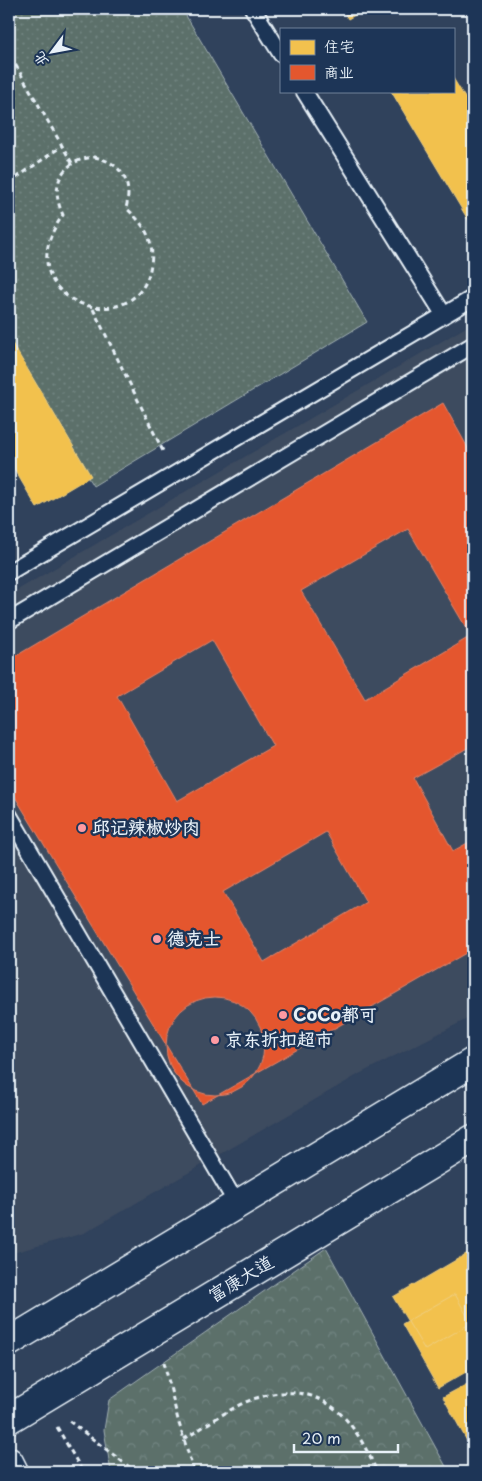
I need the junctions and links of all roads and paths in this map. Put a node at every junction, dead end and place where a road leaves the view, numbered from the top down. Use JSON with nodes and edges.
{"nodes":[{"id":1,"x":253,"y":9,"type":"edge"},
{"id":2,"x":280,"y":52,"type":"edge"},
{"id":3,"x":11,"y":57,"type":"dead end"},
{"id":4,"x":305,"y":92,"type":"edge"},
{"id":5,"x":62,"y":146,"type":"junction"},
{"id":6,"x":72,"y":163,"type":"junction"},
{"id":7,"x":9,"y":183,"type":"edge"},
{"id":8,"x":473,"y":298,"type":"edge"},
{"id":9,"x":93,"y":308,"type":"junction"},
{"id":10,"x":444,"y":315,"type":"junction"},
{"id":11,"x":473,"y":349,"type":"edge"},
{"id":12,"x":174,"y":474,"type":"junction"},
{"id":13,"x":9,"y":572,"type":"edge"},
{"id":14,"x":9,"y":621,"type":"edge"},
{"id":15,"x":9,"y":815,"type":"edge"},
{"id":16,"x":473,"y":1062,"type":"edge"},
{"id":17,"x":473,"y":1138,"type":"edge"},
{"id":18,"x":238,"y":1206,"type":"junction"},
{"id":19,"x":156,"y":1330,"type":"junction"},
{"id":20,"x":9,"y":1342,"type":"edge"},
{"id":21,"x":41,"y":1400,"type":"junction"},
{"id":22,"x":9,"y":1419,"type":"edge"},
{"id":23,"x":184,"y":1439,"type":"junction"},
{"id":24,"x":9,"y":1462,"type":"edge"},
{"id":25,"x":14,"y":1472,"type":"edge"},
{"id":26,"x":136,"y":1472,"type":"edge"},
{"id":27,"x":194,"y":1472,"type":"edge"},
{"id":28,"x":377,"y":1472,"type":"edge"}],
"edges":[{"from":1,"to":2,"type":"lane"},
{"from":3,"to":5,"type":"path"},
{"from":4,"to":10,"type":"lane"},
{"from":5,"to":6,"type":"path"},
{"from":5,"to":7,"type":"path"},
{"from":6,"to":9,"type":"path"},
{"from":6,"to":9,"type":"path"},
{"from":8,"to":10,"type":"lane"},
{"from":9,"to":12,"type":"path"},
{"from":10,"to":12,"type":"lane"},
{"from":11,"to":14,"type":"lane"},
{"from":12,"to":13,"type":"lane"},
{"from":15,"to":18,"type":"lane"},
{"from":16,"to":18,"type":"street"},
{"from":17,"to":19,"type":"street","name":"富康大道"},
{"from":18,"to":20,"type":"street"},
{"from":19,"to":21,"type":"street","name":"富康大道"},
{"from":19,"to":23,"type":"path"},
{"from":21,"to":22,"type":"street","name":"富康大道"},
{"from":21,"to":26,"type":"path"},
{"from":23,"to":27,"type":"path"},
{"from":23,"to":28,"type":"path"},
{"from":24,"to":25,"type":"street"}]}
